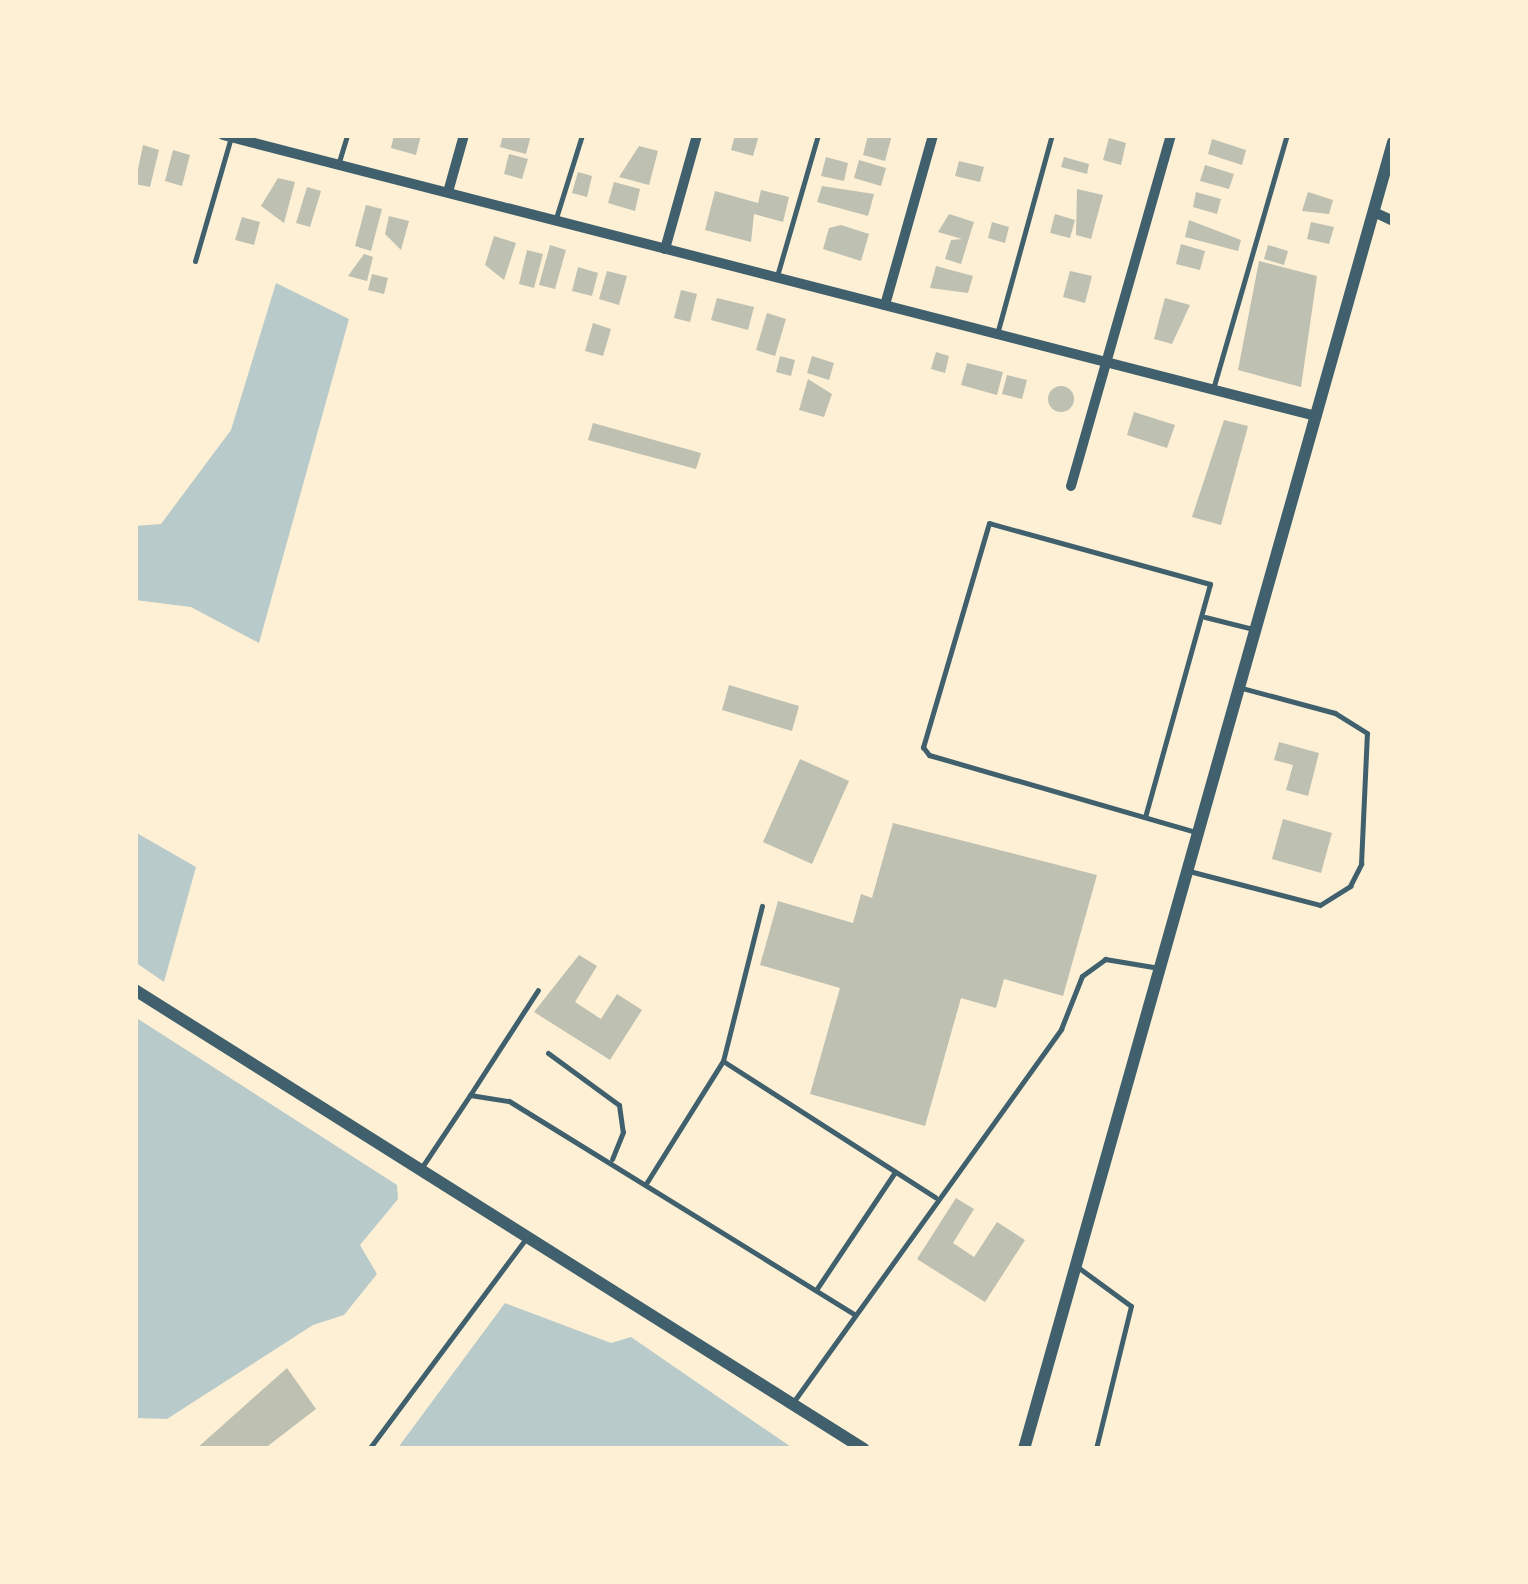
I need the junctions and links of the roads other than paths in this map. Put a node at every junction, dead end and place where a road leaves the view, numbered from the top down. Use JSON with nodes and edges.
{"nodes":[{"id":1,"x":347,"y":135,"type":"edge"},
{"id":2,"x":464,"y":135,"type":"edge"},
{"id":3,"x":582,"y":135,"type":"edge"},
{"id":4,"x":698,"y":135,"type":"edge"},
{"id":5,"x":818,"y":135,"type":"edge"},
{"id":6,"x":933,"y":135,"type":"edge"},
{"id":7,"x":1052,"y":135,"type":"edge"},
{"id":8,"x":1171,"y":135,"type":"edge"},
{"id":9,"x":1287,"y":135,"type":"edge"},
{"id":10,"x":228,"y":136,"type":"edge"},
{"id":11,"x":1393,"y":142,"type":"edge"},
{"id":12,"x":338,"y":164,"type":"junction"},
{"id":13,"x":448,"y":192,"type":"junction"},
{"id":14,"x":1374,"y":212,"type":"junction"},
{"id":15,"x":556,"y":220,"type":"junction"},
{"id":16,"x":1393,"y":221,"type":"edge"},
{"id":17,"x":665,"y":249,"type":"junction"},
{"id":18,"x":195,"y":261,"type":"dead end"},
{"id":19,"x":777,"y":278,"type":"junction"},
{"id":20,"x":885,"y":306,"type":"junction"},
{"id":21,"x":997,"y":334,"type":"junction"},
{"id":22,"x":1107,"y":362,"type":"junction"},
{"id":23,"x":1213,"y":389,"type":"junction"},
{"id":24,"x":1316,"y":416,"type":"junction"},
{"id":25,"x":1070,"y":486,"type":"dead end"},
{"id":26,"x":1204,"y":616,"type":"junction"},
{"id":27,"x":1256,"y":630,"type":"junction"},
{"id":28,"x":1239,"y":687,"type":"junction"},
{"id":29,"x":1145,"y":817,"type":"junction"},
{"id":30,"x":1198,"y":832,"type":"junction"},
{"id":31,"x":1188,"y":871,"type":"junction"},
{"id":32,"x":762,"y":906,"type":"dead end"},
{"id":33,"x":1160,"y":968,"type":"junction"},
{"id":34,"x":135,"y":990,"type":"edge"},
{"id":35,"x":538,"y":990,"type":"dead end"},
{"id":36,"x":548,"y":1053,"type":"dead end"},
{"id":37,"x":723,"y":1061,"type":"junction"},
{"id":38,"x":470,"y":1095,"type":"junction"},
{"id":39,"x":612,"y":1159,"type":"junction"},
{"id":40,"x":420,"y":1170,"type":"junction"},
{"id":41,"x":895,"y":1172,"type":"junction"},
{"id":42,"x":647,"y":1182,"type":"junction"},
{"id":43,"x":935,"y":1198,"type":"junction"},
{"id":44,"x":527,"y":1237,"type":"junction"},
{"id":45,"x":1076,"y":1266,"type":"junction"},
{"id":46,"x":816,"y":1290,"type":"junction"},
{"id":47,"x":854,"y":1315,"type":"junction"},
{"id":48,"x":792,"y":1403,"type":"junction"},
{"id":49,"x":1024,"y":1448,"type":"edge"},
{"id":50,"x":369,"y":1449,"type":"edge"},
{"id":51,"x":864,"y":1449,"type":"edge"},
{"id":52,"x":1096,"y":1449,"type":"edge"}],
"edges":[{"from":1,"to":12,"type":"lane"},
{"from":2,"to":13,"type":"street"},
{"from":3,"to":15,"type":"lane"},
{"from":4,"to":17,"type":"street"},
{"from":5,"to":19,"type":"lane"},
{"from":6,"to":20,"type":"street"},
{"from":7,"to":21,"type":"lane"},
{"from":8,"to":22,"type":"street"},
{"from":9,"to":23,"type":"lane"},
{"from":10,"to":12,"type":"street"},
{"from":10,"to":18,"type":"lane"},
{"from":11,"to":14,"type":"street"},
{"from":12,"to":13,"type":"street"},
{"from":13,"to":15,"type":"street"},
{"from":14,"to":16,"type":"street"},
{"from":14,"to":24,"type":"street"},
{"from":15,"to":17,"type":"street"},
{"from":17,"to":19,"type":"street"},
{"from":19,"to":20,"type":"street"},
{"from":20,"to":21,"type":"street"},
{"from":21,"to":22,"type":"street"},
{"from":22,"to":23,"type":"street"},
{"from":22,"to":25,"type":"street"},
{"from":23,"to":24,"type":"street"},
{"from":24,"to":27,"type":"street"},
{"from":26,"to":27,"type":"lane"},
{"from":26,"to":29,"type":"lane"},
{"from":26,"to":29,"type":"lane"},
{"from":27,"to":28,"type":"street"},
{"from":28,"to":30,"type":"street"},
{"from":28,"to":31,"type":"lane"},
{"from":29,"to":30,"type":"lane"},
{"from":30,"to":31,"type":"street"},
{"from":31,"to":33,"type":"street"},
{"from":32,"to":37,"type":"lane"},
{"from":33,"to":43,"type":"lane"},
{"from":33,"to":45,"type":"street"},
{"from":34,"to":40,"type":"street"},
{"from":35,"to":38,"type":"lane"},
{"from":36,"to":39,"type":"lane"},
{"from":37,"to":41,"type":"lane"},
{"from":37,"to":42,"type":"lane"},
{"from":38,"to":39,"type":"lane"},
{"from":38,"to":40,"type":"lane"},
{"from":39,"to":42,"type":"lane"},
{"from":40,"to":44,"type":"street"},
{"from":41,"to":43,"type":"lane"},
{"from":41,"to":46,"type":"lane"},
{"from":42,"to":46,"type":"lane"},
{"from":43,"to":47,"type":"lane"},
{"from":44,"to":48,"type":"street"},
{"from":44,"to":50,"type":"lane"},
{"from":45,"to":49,"type":"street"},
{"from":45,"to":52,"type":"lane"},
{"from":46,"to":47,"type":"lane"},
{"from":47,"to":48,"type":"lane"},
{"from":48,"to":51,"type":"street"}]}
